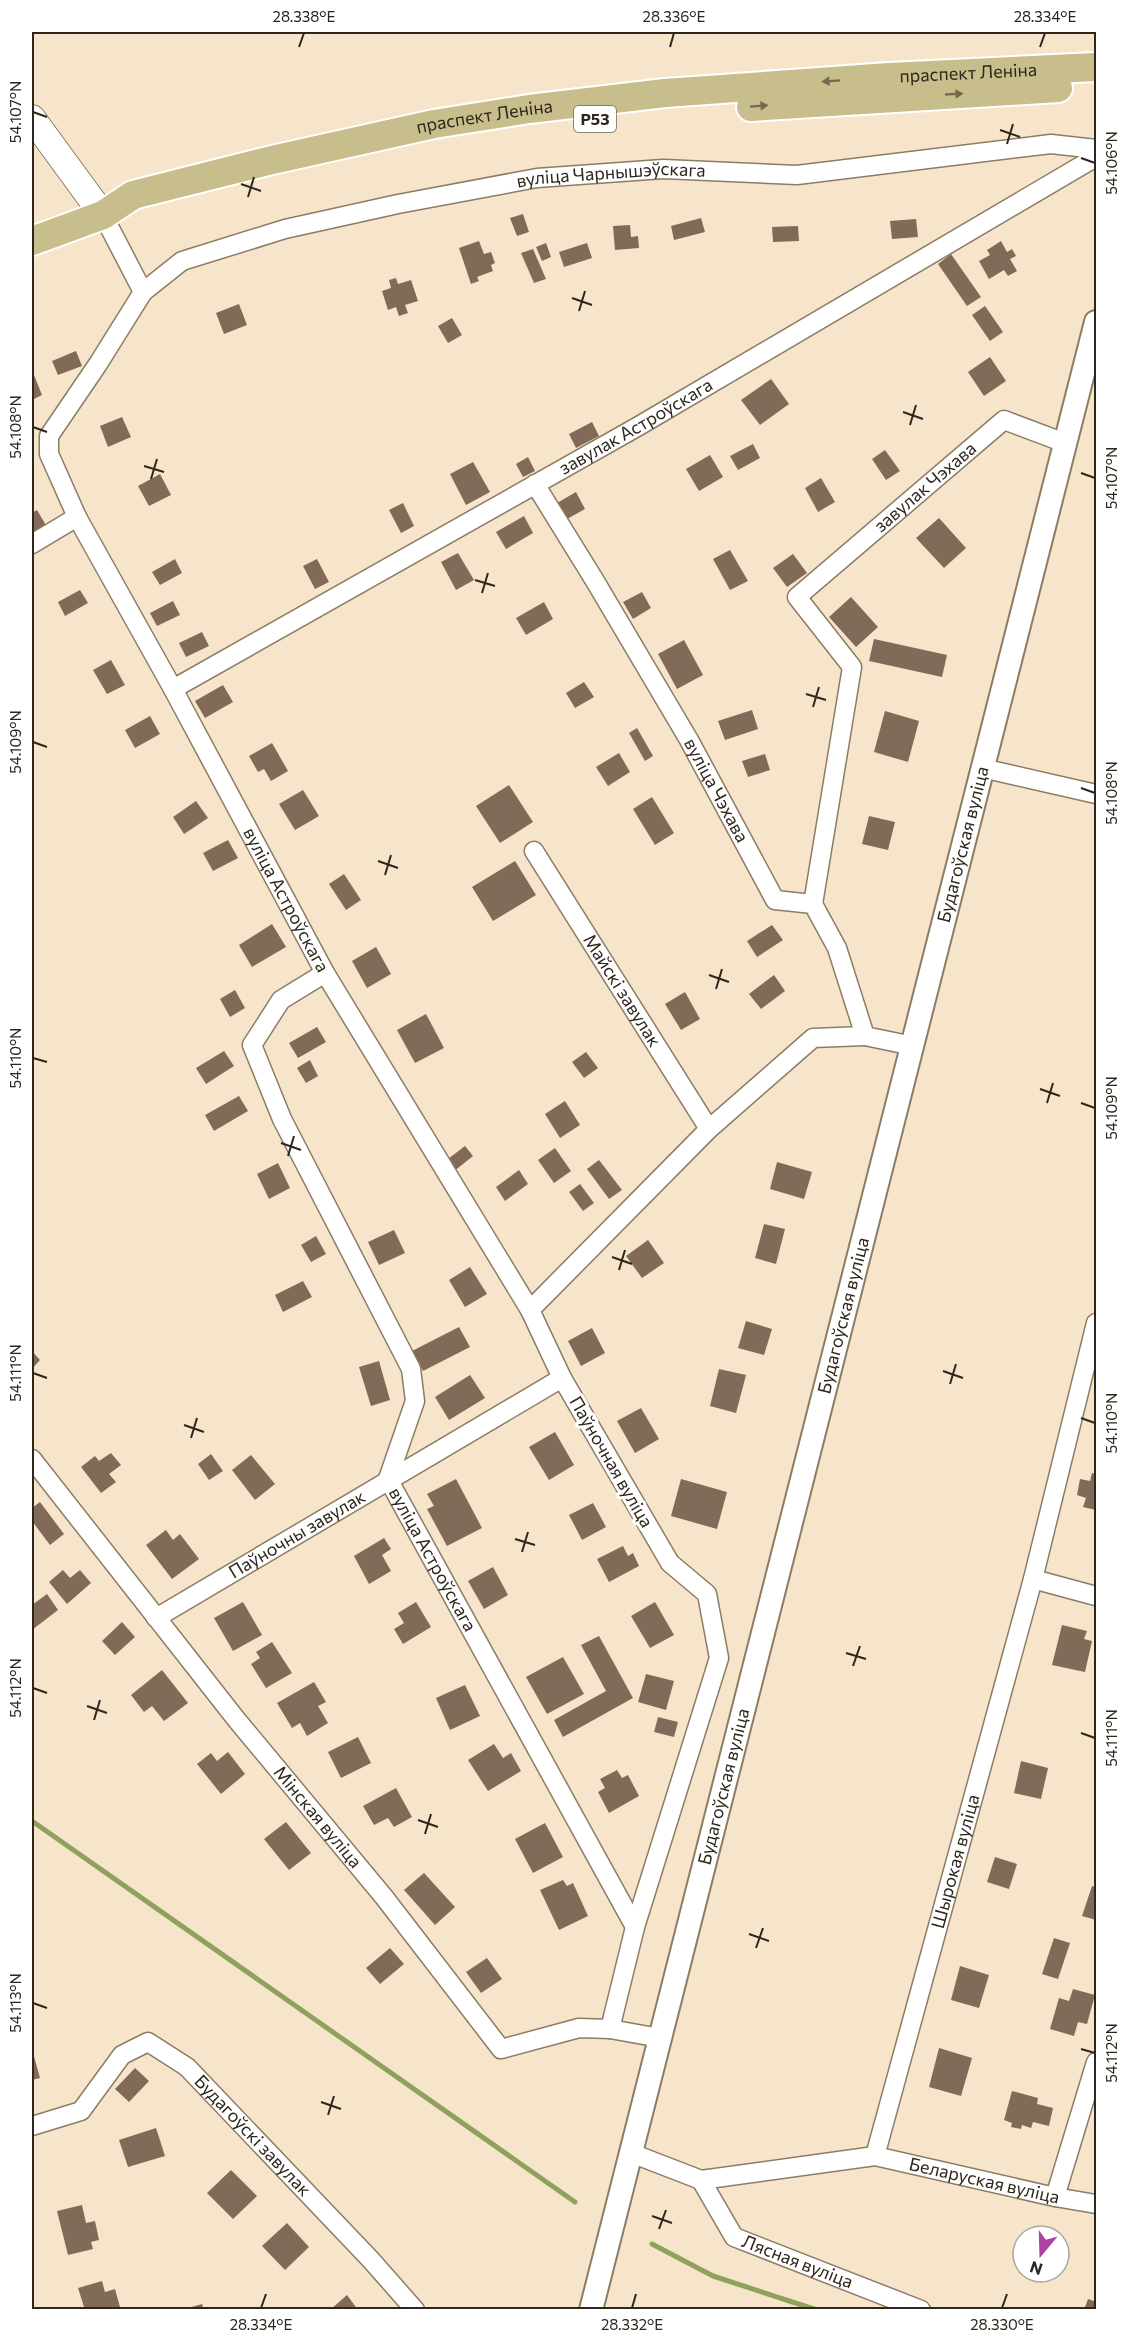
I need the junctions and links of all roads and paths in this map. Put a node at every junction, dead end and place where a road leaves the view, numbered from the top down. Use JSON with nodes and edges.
{"nodes":[{"id":1,"x":1096,"y":67,"type":"edge"},
{"id":2,"x":1096,"y":86,"type":"edge"},
{"id":3,"x":32,"y":118,"type":"edge"},
{"id":4,"x":1096,"y":149,"type":"edge"},
{"id":5,"x":1096,"y":157,"type":"edge"},
{"id":6,"x":103,"y":215,"type":"junction"},
{"id":7,"x":32,"y":241,"type":"edge"},
{"id":8,"x":143,"y":292,"type":"junction"},
{"id":9,"x":1096,"y":322,"type":"edge"},
{"id":10,"x":1065,"y":443,"type":"junction"},
{"id":11,"x":535,"y":484,"type":"junction"},
{"id":12,"x":77,"y":517,"type":"junction"},
{"id":13,"x":32,"y":544,"type":"edge"},
{"id":14,"x":173,"y":689,"type":"junction"},
{"id":15,"x":982,"y":768,"type":"junction"},
{"id":16,"x":1096,"y":794,"type":"edge"},
{"id":17,"x":534,"y":851,"type":"dead end"},
{"id":18,"x":813,"y":903,"type":"junction"},
{"id":19,"x":325,"y":972,"type":"junction"},
{"id":20,"x":865,"y":1036,"type":"junction"},
{"id":21,"x":913,"y":1046,"type":"junction"},
{"id":22,"x":709,"y":1130,"type":"junction"},
{"id":23,"x":530,"y":1310,"type":"junction"},
{"id":24,"x":1096,"y":1329,"type":"edge"},
{"id":25,"x":562,"y":1378,"type":"junction"},
{"id":26,"x":32,"y":1459,"type":"edge"},
{"id":27,"x":388,"y":1479,"type":"junction"},
{"id":28,"x":1033,"y":1579,"type":"junction"},
{"id":29,"x":1096,"y":1596,"type":"edge"},
{"id":30,"x":156,"y":1618,"type":"junction"},
{"id":31,"x":635,"y":1927,"type":"junction"},
{"id":32,"x":610,"y":2029,"type":"junction"},
{"id":33,"x":660,"y":2038,"type":"junction"},
{"id":34,"x":1096,"y":2062,"type":"edge"},
{"id":35,"x":32,"y":2126,"type":"edge"},
{"id":36,"x":631,"y":2152,"type":"junction"},
{"id":37,"x":875,"y":2156,"type":"junction"},
{"id":38,"x":701,"y":2180,"type":"junction"},
{"id":39,"x":1055,"y":2197,"type":"junction"},
{"id":40,"x":1096,"y":2204,"type":"edge"},
{"id":41,"x":415,"y":2310,"type":"edge"},
{"id":42,"x":591,"y":2310,"type":"edge"},
{"id":43,"x":921,"y":2310,"type":"edge"}],
"edges":[{"from":1,"to":6,"type":"main road","name":"праспект Леніна","number":"Р53","one_way":true},
{"from":6,"to":2,"type":"main road","name":"праспект Леніна","number":"Р53","one_way":true},
{"from":3,"to":6,"type":"main road"},
{"from":4,"to":8,"type":"street","name":"вуліца Чарнышэўскага"},
{"from":5,"to":11,"type":"street","name":"завулак Астроўскага"},
{"from":6,"to":7,"type":"main road","name":"праспект Леніна","number":"Р53"},
{"from":6,"to":8,"type":"street"},
{"from":8,"to":12,"type":"street","name":"вуліца Астроўскага"},
{"from":9,"to":10,"type":"street","name":"Будагоўская вуліца"},
{"from":10,"to":15,"type":"street","name":"Будагоўская вуліца"},
{"from":10,"to":18,"type":"street","name":"завулак Чэхава"},
{"from":11,"to":14,"type":"street","name":"завулак Астроўскага"},
{"from":11,"to":18,"type":"street","name":"вуліца Чэхава"},
{"from":12,"to":13,"type":"street"},
{"from":12,"to":14,"type":"street","name":"вуліца Астроўскага"},
{"from":14,"to":19,"type":"street","name":"вуліца Астроўскага"},
{"from":15,"to":16,"type":"street"},
{"from":15,"to":21,"type":"street","name":"Будагоўская вуліца"},
{"from":17,"to":22,"type":"street","name":"Майскі завулак"},
{"from":18,"to":20,"type":"street"},
{"from":19,"to":23,"type":"street","name":"Паўночная вуліца"},
{"from":19,"to":27,"type":"street","name":"вуліца Астроўскага"},
{"from":20,"to":21,"type":"street"},
{"from":20,"to":22,"type":"street"},
{"from":21,"to":33,"type":"street","name":"Будагоўская вуліца"},
{"from":22,"to":23,"type":"street"},
{"from":23,"to":25,"type":"street","name":"Паўночная вуліца"},
{"from":24,"to":28,"type":"street","name":"Шырокая вуліца"},
{"from":25,"to":27,"type":"street","name":"Паўночны завулак"},
{"from":25,"to":31,"type":"street","name":"Паўночная вуліца"},
{"from":26,"to":30,"type":"street","name":"Мінская вуліца"},
{"from":27,"to":30,"type":"street","name":"Паўночны завулак"},
{"from":27,"to":31,"type":"street","name":"вуліца Астроўскага"},
{"from":28,"to":29,"type":"street"},
{"from":28,"to":37,"type":"street","name":"Шырокая вуліца"},
{"from":30,"to":32,"type":"street","name":"Мінская вуліца"},
{"from":31,"to":32,"type":"street","name":"Паўночная вуліца"},
{"from":32,"to":33,"type":"street","name":"Мінская вуліца"},
{"from":33,"to":36,"type":"street","name":"Будагоўская вуліца"},
{"from":34,"to":39,"type":"street"},
{"from":35,"to":41,"type":"street","name":"Будагоўскі завулак"},
{"from":36,"to":38,"type":"street"},
{"from":36,"to":42,"type":"street","name":"Будагоўская вуліца"},
{"from":37,"to":38,"type":"street"},
{"from":37,"to":39,"type":"street","name":"Беларуская вуліца"},
{"from":38,"to":43,"type":"street","name":"Лясная вуліца"},
{"from":39,"to":40,"type":"street","name":"Беларуская вуліца"}]}
